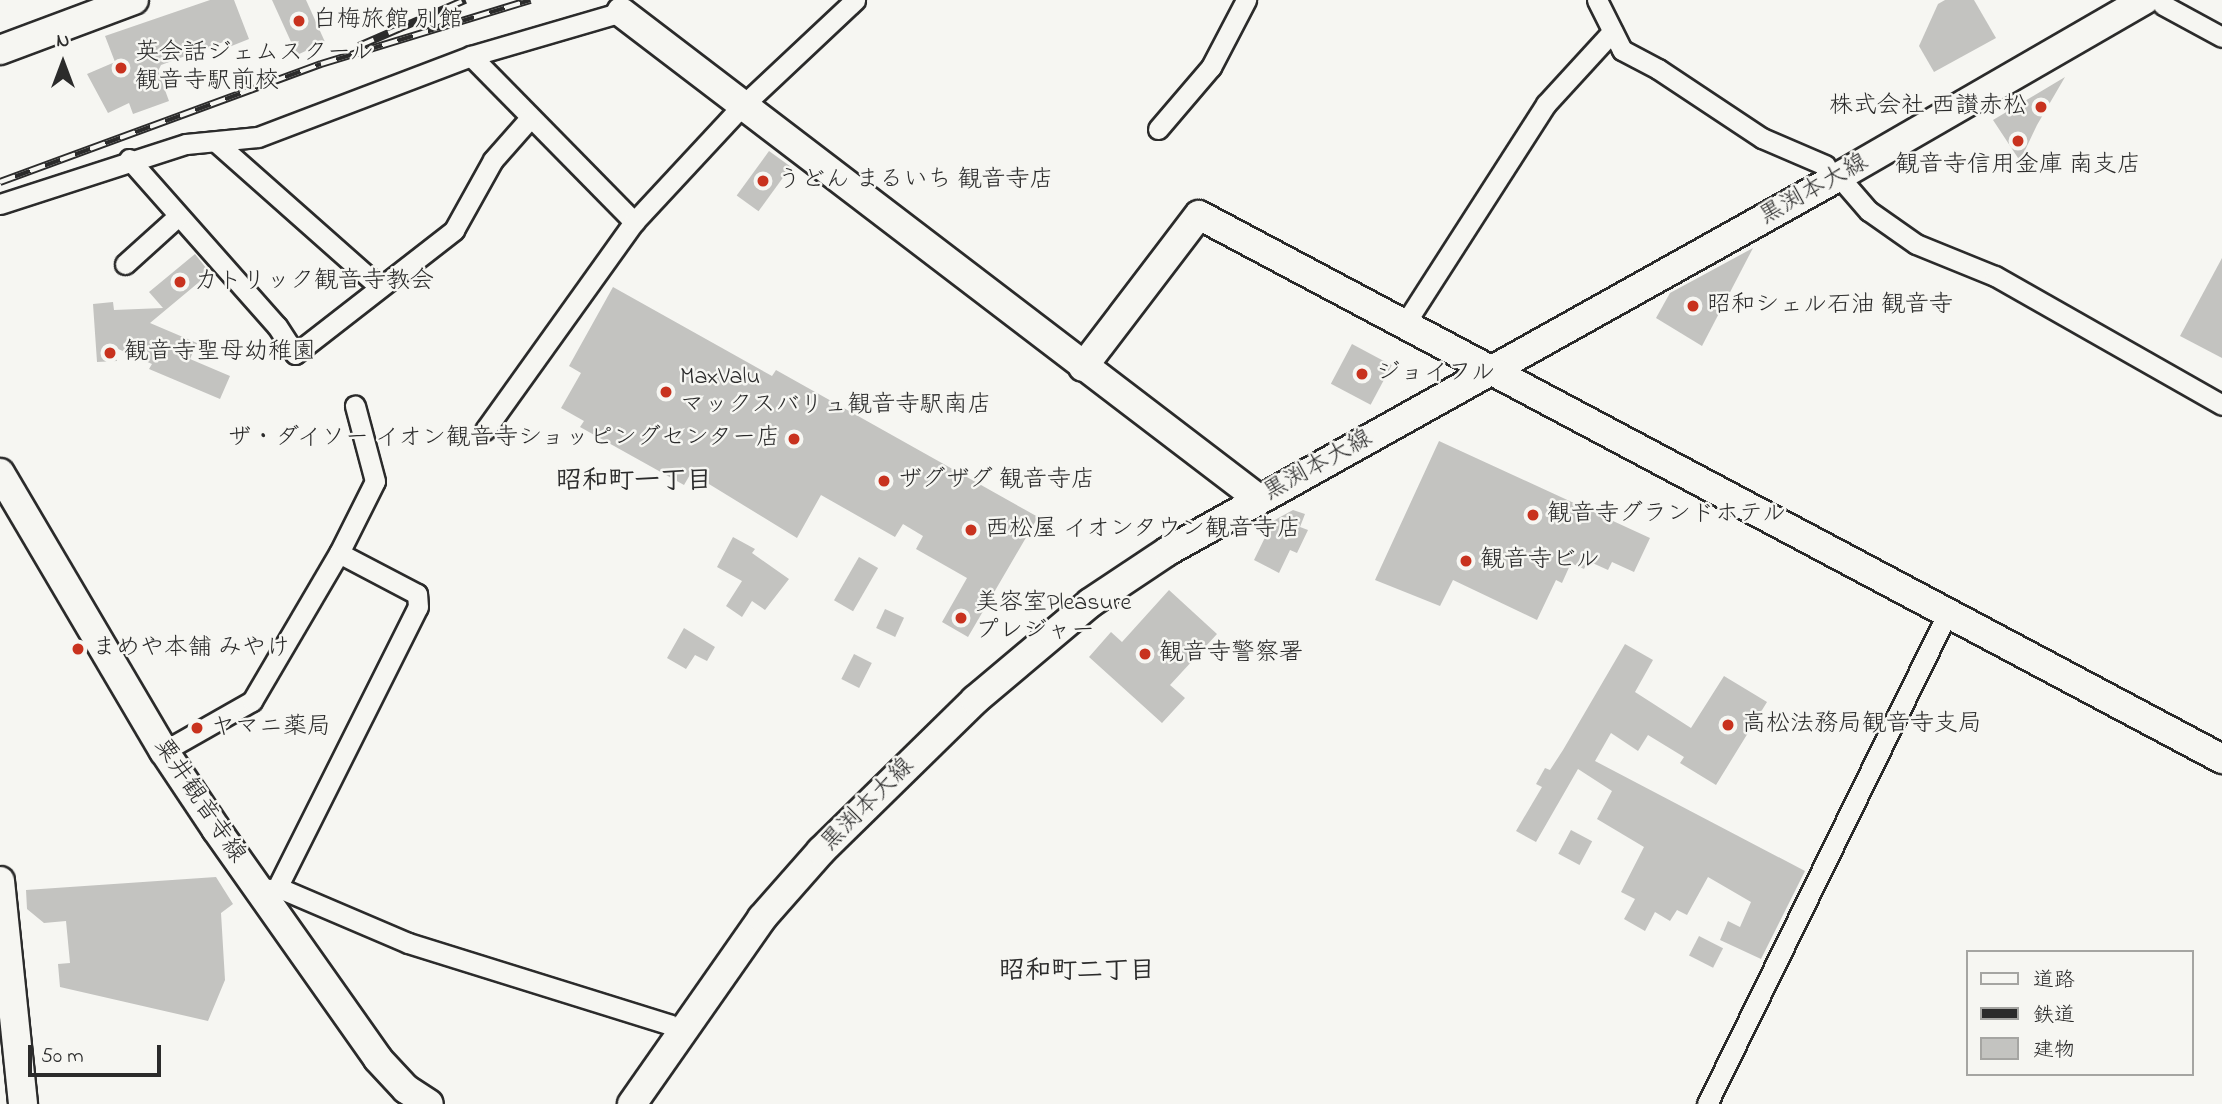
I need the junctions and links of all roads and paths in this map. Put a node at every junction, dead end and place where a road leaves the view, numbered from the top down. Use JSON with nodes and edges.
{"nodes":[{"id":1,"x":134,"y":0,"type":"edge"},
{"id":2,"x":855,"y":0,"type":"edge"},
{"id":3,"x":1246,"y":0,"type":"edge"},
{"id":4,"x":1597,"y":0,"type":"edge"},
{"id":5,"x":2154,"y":3,"type":"edge"},
{"id":6,"x":621,"y":12,"type":"joint"},
{"id":7,"x":1612,"y":32,"type":"junction"},
{"id":8,"x":2222,"y":37,"type":"edge"},
{"id":9,"x":0,"y":50,"type":"edge"},
{"id":10,"x":471,"y":56,"type":"junction"},
{"id":11,"x":743,"y":106,"type":"junction"},
{"id":12,"x":530,"y":118,"type":"junction"},
{"id":13,"x":1158,"y":129,"type":"dead end"},
{"id":14,"x":217,"y":143,"type":"junction"},
{"id":15,"x":129,"y":159,"type":"junction"},
{"id":16,"x":1825,"y":165,"type":"dead end"},
{"id":17,"x":1847,"y":186,"type":"dead end"},
{"id":18,"x":0,"y":204,"type":"edge"},
{"id":19,"x":177,"y":217,"type":"junction"},
{"id":20,"x":634,"y":222,"type":"junction"},
{"id":21,"x":125,"y":264,"type":"dead end"},
{"id":22,"x":380,"y":287,"type":"junction"},
{"id":23,"x":1406,"y":322,"type":"junction"},
{"id":24,"x":1083,"y":367,"type":"junction"},
{"id":25,"x":1490,"y":370,"type":"junction"},
{"id":26,"x":2222,"y":405,"type":"edge"},
{"id":27,"x":355,"y":406,"type":"dead end"},
{"id":28,"x":485,"y":430,"type":"dead end"},
{"id":29,"x":0,"y":473,"type":"edge"},
{"id":30,"x":1259,"y":499,"type":"junction"},
{"id":31,"x":339,"y":553,"type":"junction"},
{"id":32,"x":1948,"y":612,"type":"junction"},
{"id":33,"x":164,"y":751,"type":"junction"},
{"id":34,"x":2222,"y":759,"type":"edge"},
{"id":35,"x":0,"y":881,"type":"edge"},
{"id":36,"x":267,"y":888,"type":"junction"},
{"id":37,"x":5,"y":972,"type":"edge"},
{"id":38,"x":671,"y":1025,"type":"dead end"},
{"id":39,"x":414,"y":1099,"type":"edge"},
{"id":40,"x":23,"y":1104,"type":"edge"},
{"id":41,"x":632,"y":1104,"type":"edge"},
{"id":42,"x":1706,"y":1104,"type":"edge"}],
"edges":[{"from":1,"to":9,"type":"main road"},
{"from":2,"to":11,"type":"street"},
{"from":3,"to":13,"type":"street"},
{"from":4,"to":7,"type":"street"},
{"from":5,"to":8,"type":"street"},
{"from":5,"to":25,"type":"main road","name":"黒渕本大線"},
{"from":6,"to":10,"type":"street"},
{"from":6,"to":11,"type":"main road"},
{"from":7,"to":16,"type":"street"},
{"from":7,"to":23,"type":"street"},
{"from":10,"to":12,"type":"street"},
{"from":10,"to":14,"type":"street"},
{"from":11,"to":20,"type":"street"},
{"from":11,"to":24,"type":"main road"},
{"from":12,"to":20,"type":"street"},
{"from":12,"to":22,"type":"street"},
{"from":14,"to":15,"type":"street"},
{"from":14,"to":22,"type":"street"},
{"from":15,"to":18,"type":"street"},
{"from":15,"to":19,"type":"street"},
{"from":17,"to":26,"type":"street"},
{"from":19,"to":21,"type":"street"},
{"from":19,"to":22,"type":"street"},
{"from":20,"to":28,"type":"street"},
{"from":23,"to":24,"type":"main road"},
{"from":23,"to":25,"type":"main road"},
{"from":24,"to":30,"type":"main road"},
{"from":25,"to":30,"type":"main road","name":"黒渕本大線"},
{"from":25,"to":32,"type":"main road"},
{"from":27,"to":31,"type":"street"},
{"from":29,"to":33,"type":"main road","name":"粟井観音寺線"},
{"from":30,"to":41,"type":"main road","name":"黒渕本大線"},
{"from":31,"to":33,"type":"street"},
{"from":31,"to":36,"type":"street"},
{"from":32,"to":34,"type":"main road"},
{"from":32,"to":42,"type":"street"},
{"from":33,"to":36,"type":"main road","name":"粟井観音寺線"},
{"from":35,"to":37,"type":"main road"},
{"from":36,"to":38,"type":"street"},
{"from":36,"to":39,"type":"main road","name":"粟井観音寺線"},
{"from":37,"to":40,"type":"main road"}]}
